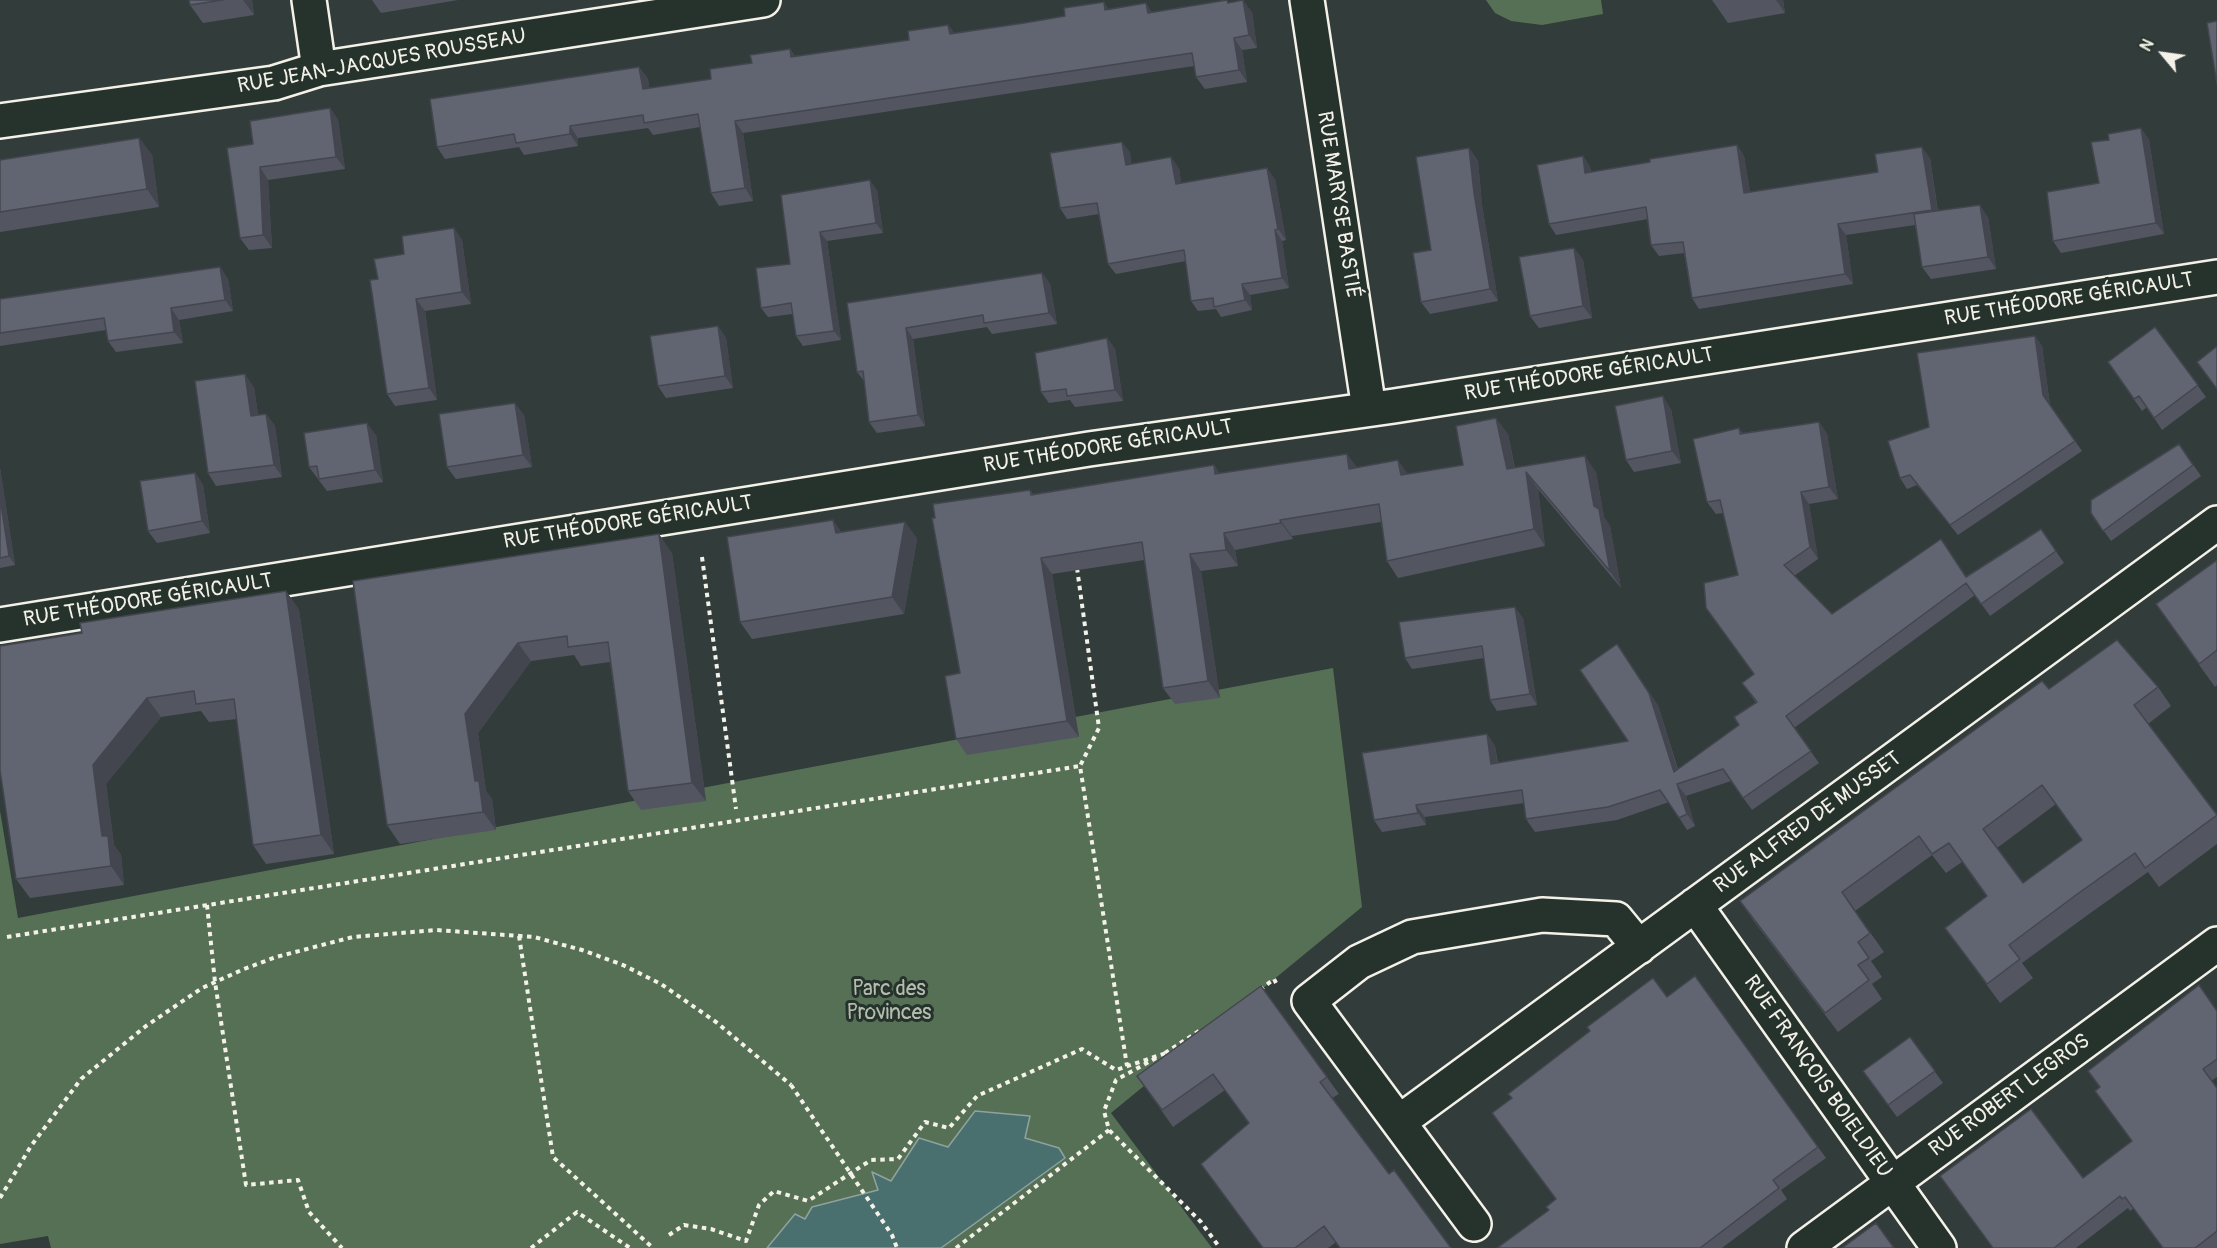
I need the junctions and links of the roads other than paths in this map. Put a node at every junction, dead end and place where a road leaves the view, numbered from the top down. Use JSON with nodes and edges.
{"nodes":[{"id":1,"x":309,"y":0,"type":"edge"},
{"id":2,"x":764,"y":0,"type":"edge"},
{"id":3,"x":1307,"y":0,"type":"edge"},
{"id":4,"x":319,"y":69,"type":"junction"},
{"id":5,"x":0,"y":121,"type":"edge"},
{"id":6,"x":2217,"y":277,"type":"edge"},
{"id":7,"x":1369,"y":409,"type":"junction"},
{"id":8,"x":2217,"y":523,"type":"edge"},
{"id":9,"x":0,"y":625,"type":"edge"},
{"id":10,"x":1695,"y":906,"type":"junction"},
{"id":11,"x":2217,"y":944,"type":"edge"},
{"id":12,"x":1639,"y":947,"type":"junction"},
{"id":13,"x":1399,"y":1122,"type":"junction"},
{"id":14,"x":1892,"y":1183,"type":"junction"},
{"id":15,"x":1474,"y":1224,"type":"dead end"},
{"id":16,"x":1804,"y":1248,"type":"edge"},
{"id":17,"x":1939,"y":1248,"type":"edge"}],
"edges":[{"from":1,"to":4,"type":"street"},
{"from":2,"to":4,"type":"street","name":"RUE JEAN-JACQUES ROUSSEAU"},
{"from":3,"to":7,"type":"street","name":"RUE MARYSE BASTIÉ"},
{"from":4,"to":5,"type":"street","name":"RUE JEAN-JACQUES ROUSSEAU"},
{"from":6,"to":7,"type":"street","name":"RUE THÉODORE GÉRICAULT"},
{"from":7,"to":9,"type":"street","name":"RUE THÉODORE GÉRICAULT"},
{"from":8,"to":10,"type":"street","name":"RUE ALFRED DE MUSSET"},
{"from":10,"to":12,"type":"street","name":"RUE ALFRED DE MUSSET"},
{"from":10,"to":14,"type":"street","name":"RUE FRANÇOIS BOIELDIEU"},
{"from":11,"to":14,"type":"street","name":"RUE ROBERT LEGROS"},
{"from":12,"to":13,"type":"street","name":"RUE ALFRED DE MUSSET"},
{"from":12,"to":13,"type":"street"},
{"from":13,"to":15,"type":"street"},
{"from":14,"to":16,"type":"street","name":"RUE ROBERT LEGROS"},
{"from":14,"to":17,"type":"street","name":"RUE FRANÇOIS BOIELDIEU"}]}
